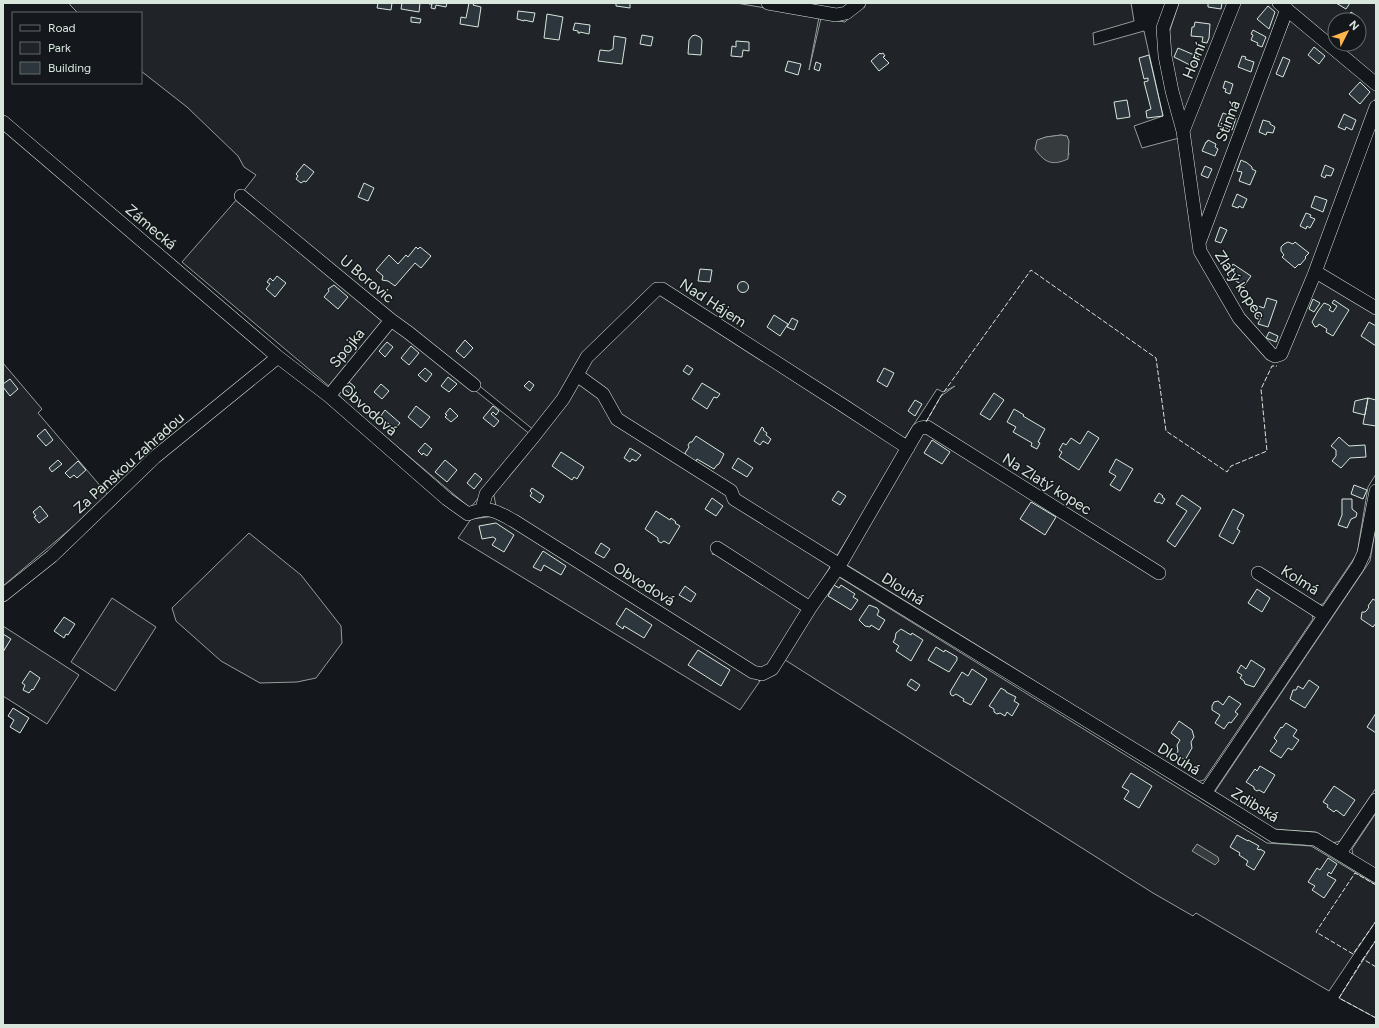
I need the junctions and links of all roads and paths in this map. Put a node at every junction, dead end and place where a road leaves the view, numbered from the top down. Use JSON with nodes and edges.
{"nodes":[{"id":1,"x":768,"y":3,"type":"edge"},
{"id":2,"x":859,"y":3,"type":"edge"},
{"id":3,"x":1172,"y":3,"type":"edge"},
{"id":4,"x":1234,"y":3,"type":"edge"},
{"id":5,"x":1283,"y":6,"type":"edge"},
{"id":6,"x":1376,"y":84,"type":"edge"},
{"id":7,"x":1376,"y":107,"type":"edge"},
{"id":8,"x":3,"y":122,"type":"edge"},
{"id":9,"x":1183,"y":131,"type":"junction"},
{"id":10,"x":241,"y":196,"type":"dead end"},
{"id":11,"x":1198,"y":244,"type":"junction"},
{"id":12,"x":1321,"y":275,"type":"dead end"},
{"id":13,"x":1376,"y":308,"type":"edge"},
{"id":14,"x":390,"y":320,"type":"junction"},
{"id":15,"x":278,"y":357,"type":"junction"},
{"id":16,"x":577,"y":375,"type":"junction"},
{"id":17,"x":474,"y":385,"type":"dead end"},
{"id":18,"x":328,"y":396,"type":"junction"},
{"id":19,"x":918,"y":430,"type":"joint"},
{"id":20,"x":908,"y":448,"type":"junction"},
{"id":21,"x":1376,"y":491,"type":"edge"},
{"id":22,"x":482,"y":509,"type":"junction"},
{"id":23,"x":717,"y":548,"type":"dead end"},
{"id":24,"x":838,"y":568,"type":"junction"},
{"id":25,"x":1159,"y":572,"type":"dead end"},
{"id":26,"x":1258,"y":573,"type":"dead end"},
{"id":27,"x":3,"y":595,"type":"edge"},
{"id":28,"x":810,"y":608,"type":"junction"},
{"id":29,"x":1324,"y":615,"type":"junction"},
{"id":30,"x":1205,"y":793,"type":"junction"},
{"id":31,"x":1376,"y":800,"type":"edge"},
{"id":32,"x":1340,"y":853,"type":"junction"},
{"id":33,"x":1376,"y":876,"type":"edge"}],
"edges":[{"from":1,"to":2,"type":"street"},
{"from":3,"to":9,"type":"street","name":"Zlatý kopec"},
{"from":4,"to":9,"type":"street","name":"Horní"},
{"from":5,"to":6,"type":"street"},
{"from":5,"to":11,"type":"street","name":"Stinná"},
{"from":7,"to":11,"type":"street","name":"Zlatý kopec"},
{"from":8,"to":15,"type":"street","name":"Zámecká"},
{"from":9,"to":11,"type":"street","name":"Zlatý kopec"},
{"from":10,"to":14,"type":"street","name":"U Borovic"},
{"from":12,"to":13,"type":"street"},
{"from":14,"to":17,"type":"street","name":"U Borovic"},
{"from":14,"to":18,"type":"street","name":"Spojka"},
{"from":15,"to":18,"type":"street","name":"Obvodová"},
{"from":15,"to":27,"type":"street","name":"Za Panskou zahradou"},
{"from":16,"to":20,"type":"street","name":"Nad Hájem"},
{"from":16,"to":22,"type":"street","name":"Nad Hájem"},
{"from":16,"to":24,"type":"street","name":"Dlouhá"},
{"from":18,"to":22,"type":"street","name":"Obvodová"},
{"from":19,"to":20,"type":"street","name":"Obvodová"},
{"from":19,"to":25,"type":"street","name":"Na Zlatý kopec"},
{"from":20,"to":24,"type":"street","name":"Obvodová"},
{"from":21,"to":29,"type":"street","name":"Dlouhá"},
{"from":22,"to":28,"type":"street","name":"Obvodová"},
{"from":23,"to":28,"type":"street"},
{"from":24,"to":28,"type":"street","name":"Obvodová"},
{"from":24,"to":30,"type":"street","name":"Dlouhá"},
{"from":26,"to":29,"type":"street","name":"Kolmá"},
{"from":29,"to":30,"type":"street","name":"Dlouhá"},
{"from":30,"to":32,"type":"street","name":"Zdibská"},
{"from":31,"to":32,"type":"street"},
{"from":32,"to":33,"type":"street","name":"Zdibská"}]}
